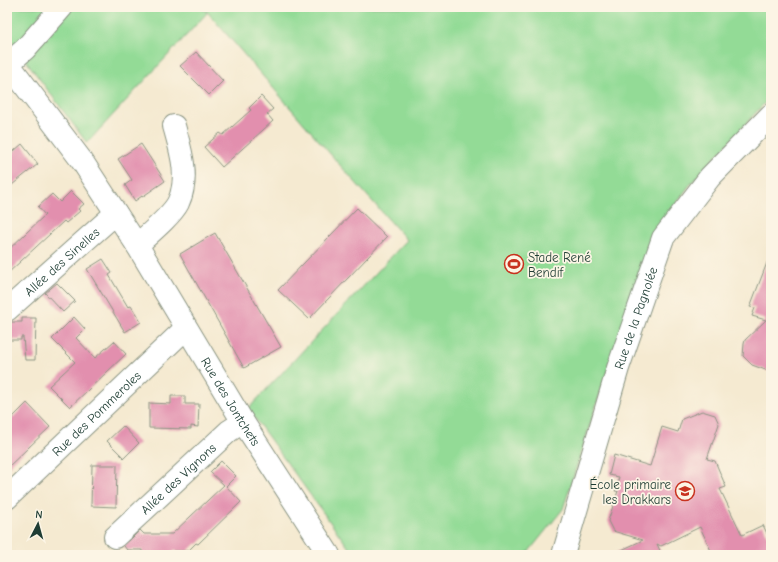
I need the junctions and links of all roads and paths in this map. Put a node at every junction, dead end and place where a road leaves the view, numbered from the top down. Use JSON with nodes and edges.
{"nodes":[{"id":1,"x":62,"y":7,"type":"edge"},
{"id":2,"x":10,"y":71,"type":"edge"},
{"id":3,"x":771,"y":115,"type":"edge"},
{"id":4,"x":174,"y":126,"type":"dead end"},
{"id":5,"x":116,"y":213,"type":"junction"},
{"id":6,"x":136,"y":245,"type":"junction"},
{"id":7,"x":7,"y":310,"type":"edge"},
{"id":8,"x":186,"y":328,"type":"junction"},
{"id":9,"x":243,"y":422,"type":"junction"},
{"id":10,"x":7,"y":498,"type":"edge"},
{"id":11,"x":115,"y":537,"type":"dead end"},
{"id":12,"x":329,"y":555,"type":"edge"},
{"id":13,"x":563,"y":555,"type":"edge"}],
"edges":[{"from":1,"to":2,"type":"street"},
{"from":2,"to":5,"type":"street","name":"Rue des Jontchets"},
{"from":3,"to":13,"type":"street","name":"Rue de la Pagnolée"},
{"from":4,"to":6,"type":"street"},
{"from":5,"to":6,"type":"street","name":"Rue des Jontchets"},
{"from":5,"to":7,"type":"street","name":"Allée des Sinelles"},
{"from":6,"to":8,"type":"street","name":"Rue des Jontchets"},
{"from":8,"to":9,"type":"street","name":"Rue des Jontchets"},
{"from":8,"to":10,"type":"street","name":"Rue des Pommeroles"},
{"from":9,"to":11,"type":"street","name":"Allée des Vignons"},
{"from":9,"to":12,"type":"street","name":"Rue des Jontchets"}]}
